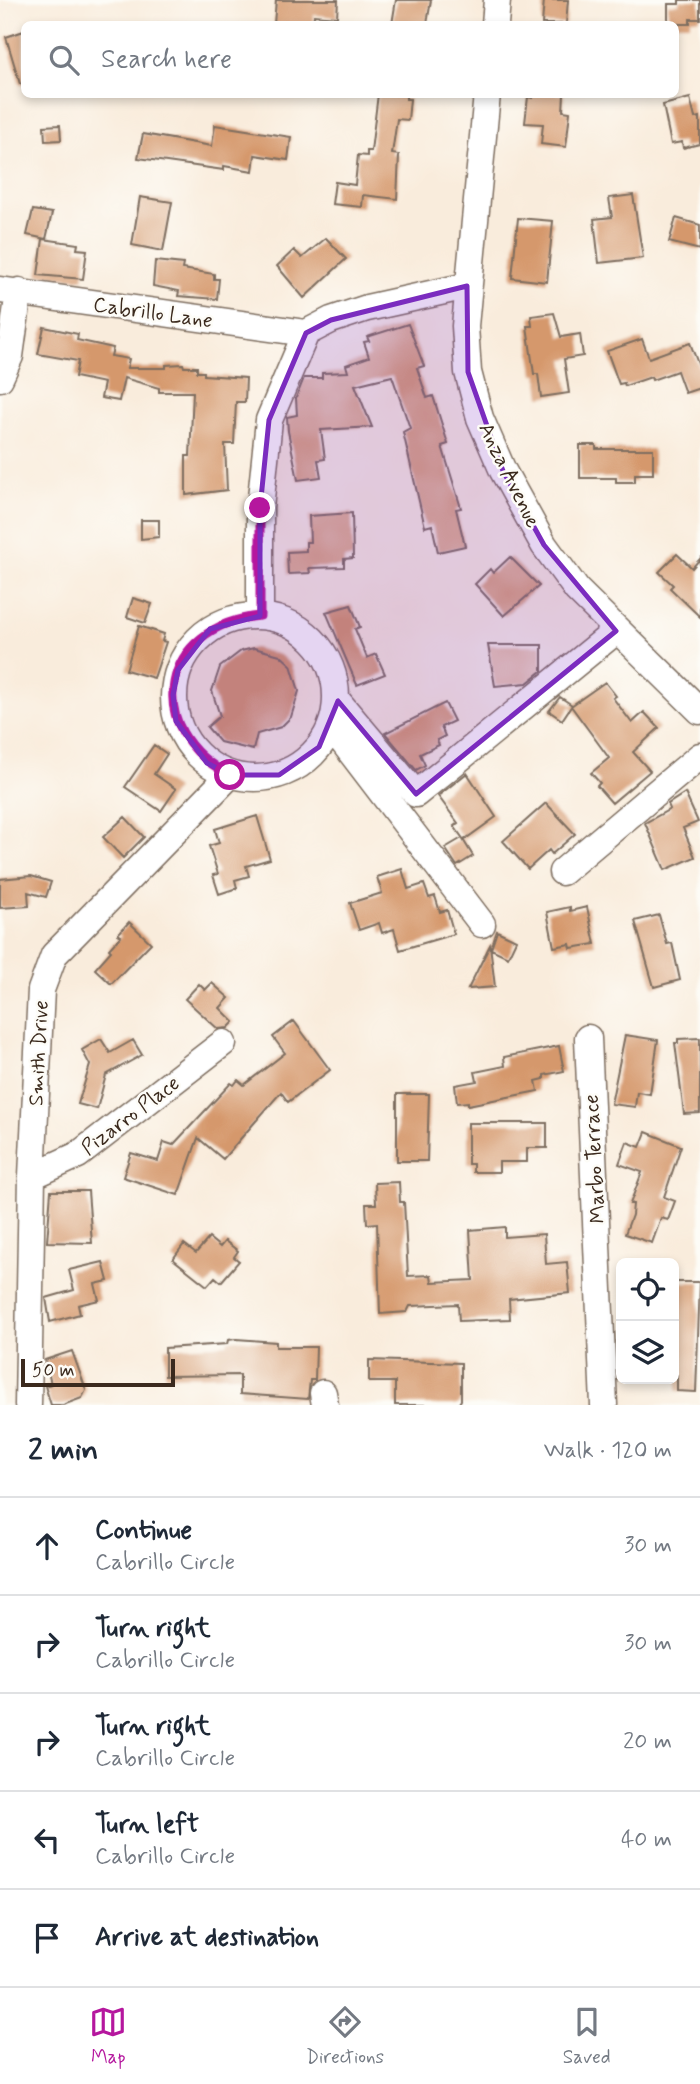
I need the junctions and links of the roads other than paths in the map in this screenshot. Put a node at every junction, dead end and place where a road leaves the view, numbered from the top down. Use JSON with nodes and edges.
{"nodes":[{"id":1,"x":497,"y":0,"type":"edge"},
{"id":2,"x":495,"y":21,"type":"edge"},
{"id":3,"x":487,"y":98,"type":"edge"},
{"id":4,"x":467,"y":286,"type":"junction"},
{"id":5,"x":10,"y":291,"type":"edge"},
{"id":6,"x":306,"y":333,"type":"junction"},
{"id":7,"x":0,"y":378,"type":"edge"},
{"id":8,"x":260,"y":616,"type":"junction"},
{"id":9,"x":615,"y":631,"type":"junction"},
{"id":10,"x":337,"y":699,"type":"junction"},
{"id":11,"x":700,"y":711,"type":"edge"},
{"id":12,"x":331,"y":726,"type":"junction"},
{"id":13,"x":700,"y":756,"type":"edge"},
{"id":14,"x":230,"y":775,"type":"junction"},
{"id":15,"x":562,"y":872,"type":"dead end"},
{"id":16,"x":482,"y":925,"type":"dead end"},
{"id":17,"x":588,"y":1038,"type":"dead end"},
{"id":18,"x":223,"y":1043,"type":"dead end"},
{"id":19,"x":32,"y":1176,"type":"junction"},
{"id":20,"x":28,"y":1405,"type":"edge"},
{"id":21,"x":604,"y":1405,"type":"edge"}],
"edges":[{"from":1,"to":2,"type":"street"},
{"from":3,"to":4,"type":"street","name":"Anza Avenue"},
{"from":4,"to":6,"type":"street"},
{"from":4,"to":9,"type":"street","name":"Anza Avenue"},
{"from":5,"to":6,"type":"street","name":"Cabrillo Lane"},
{"from":5,"to":7,"type":"street"},
{"from":6,"to":8,"type":"street"},
{"from":8,"to":10,"type":"street"},
{"from":8,"to":14,"type":"street"},
{"from":9,"to":10,"type":"street"},
{"from":9,"to":11,"type":"street","name":"Anza Avenue"},
{"from":10,"to":12,"type":"street"},
{"from":12,"to":14,"type":"street"},
{"from":12,"to":16,"type":"street"},
{"from":13,"to":15,"type":"street"},
{"from":14,"to":19,"type":"street","name":"Smith Drive"},
{"from":17,"to":21,"type":"street","name":"Marbo Terrace"},
{"from":18,"to":19,"type":"street","name":"Pizarro Place"},
{"from":19,"to":20,"type":"street","name":"Smith Drive"}]}
